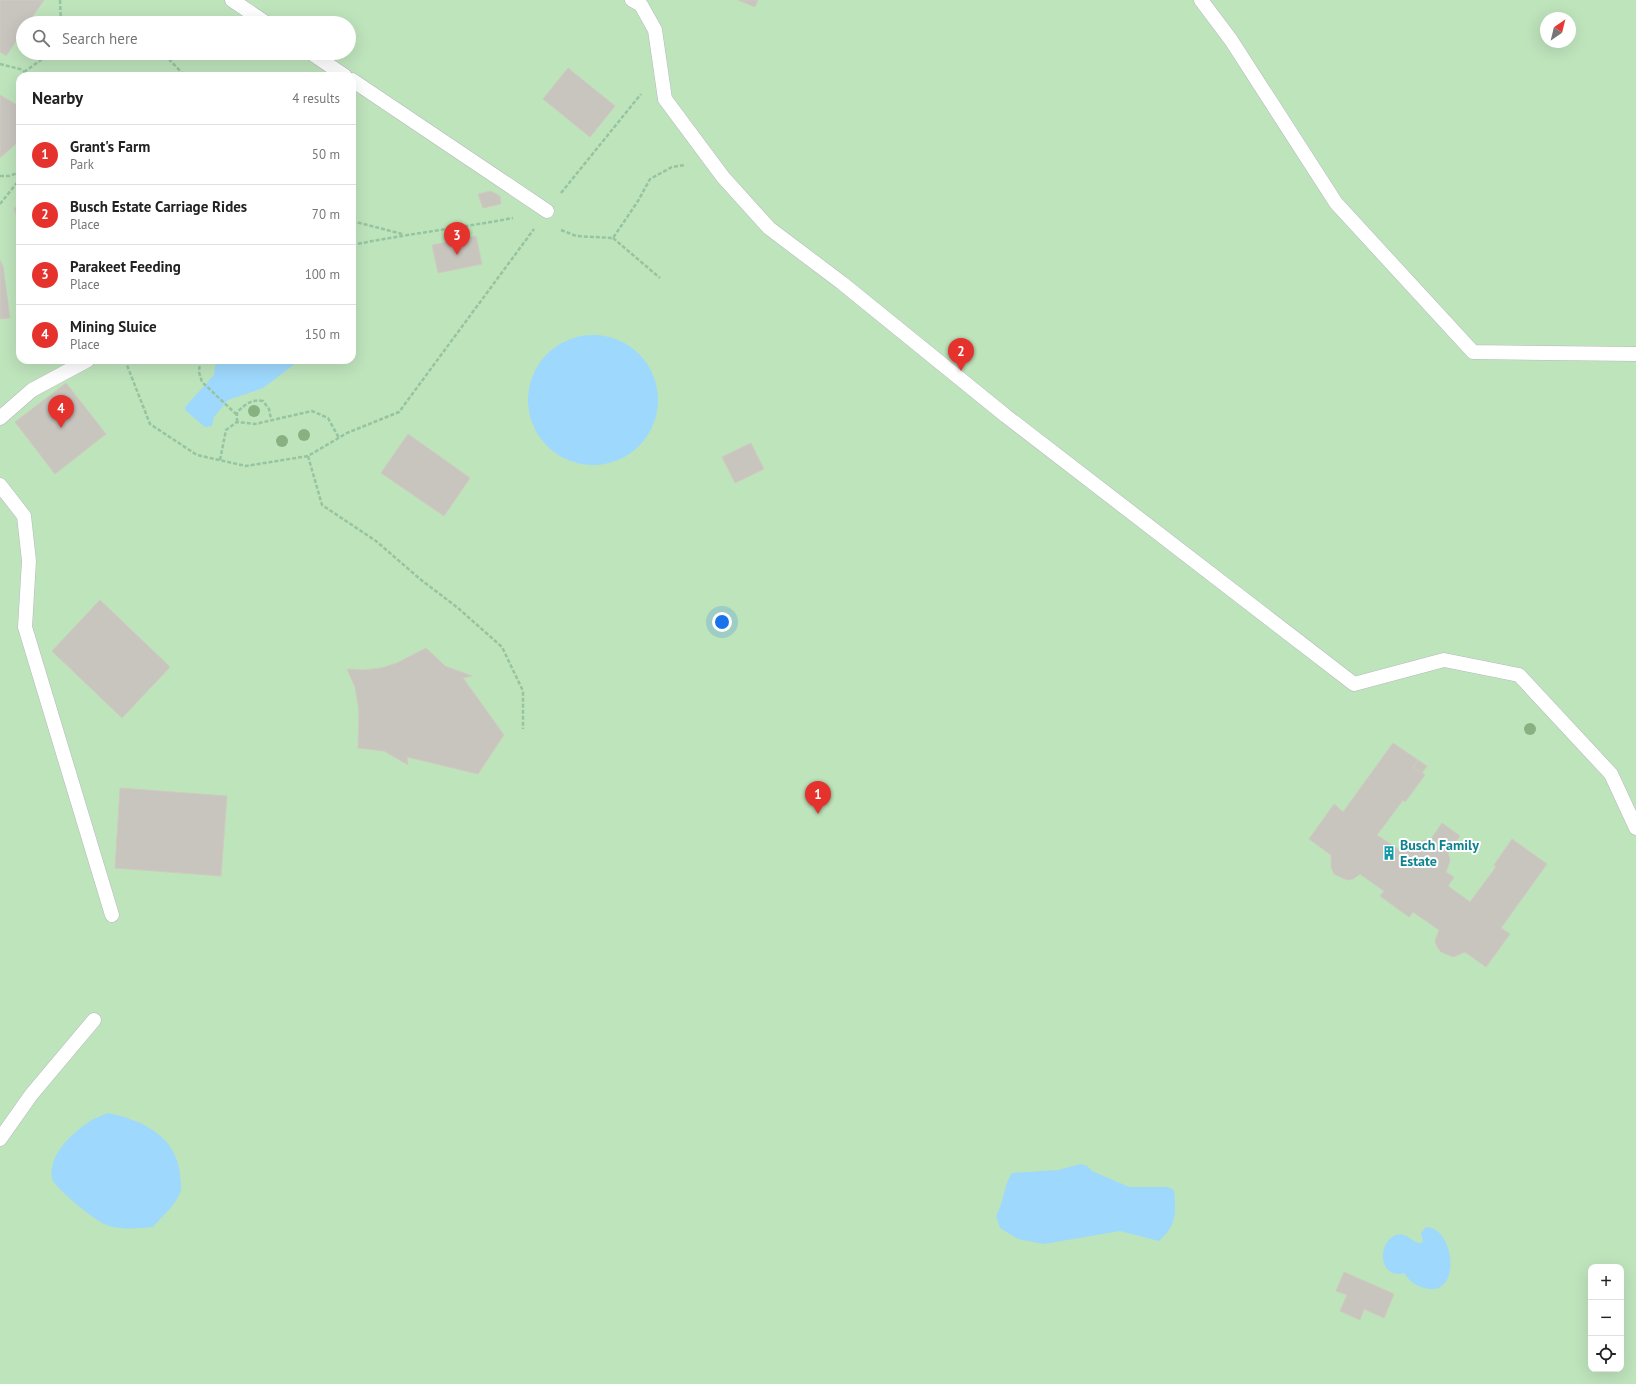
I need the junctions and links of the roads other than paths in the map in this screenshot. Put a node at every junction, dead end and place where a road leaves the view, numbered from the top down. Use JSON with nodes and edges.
{"nodes":[{"id":1,"x":232,"y":0,"type":"edge"},
{"id":2,"x":632,"y":0,"type":"edge"},
{"id":3,"x":1201,"y":0,"type":"edge"},
{"id":4,"x":256,"y":16,"type":"edge"},
{"id":5,"x":321,"y":60,"type":"edge"},
{"id":6,"x":339,"y":72,"type":"edge"},
{"id":7,"x":356,"y":83,"type":"edge"},
{"id":8,"x":543,"y":217,"type":"road end"},
{"id":9,"x":1636,"y":354,"type":"edge"},
{"id":10,"x":81,"y":364,"type":"edge"},
{"id":11,"x":0,"y":418,"type":"edge"},
{"id":12,"x":0,"y":485,"type":"edge"},
{"id":13,"x":1636,"y":828,"type":"edge"},
{"id":14,"x":112,"y":915,"type":"dead end"},
{"id":15,"x":94,"y":1020,"type":"dead end"},
{"id":16,"x":0,"y":1139,"type":"edge"}],
"edges":[{"from":1,"to":4,"type":"lane"},
{"from":2,"to":13,"type":"lane"},
{"from":3,"to":9,"type":"lane"},
{"from":5,"to":6,"type":"lane"},
{"from":7,"to":8,"type":"lane"},
{"from":10,"to":11,"type":"lane"},
{"from":12,"to":14,"type":"lane"},
{"from":15,"to":16,"type":"lane"}]}
